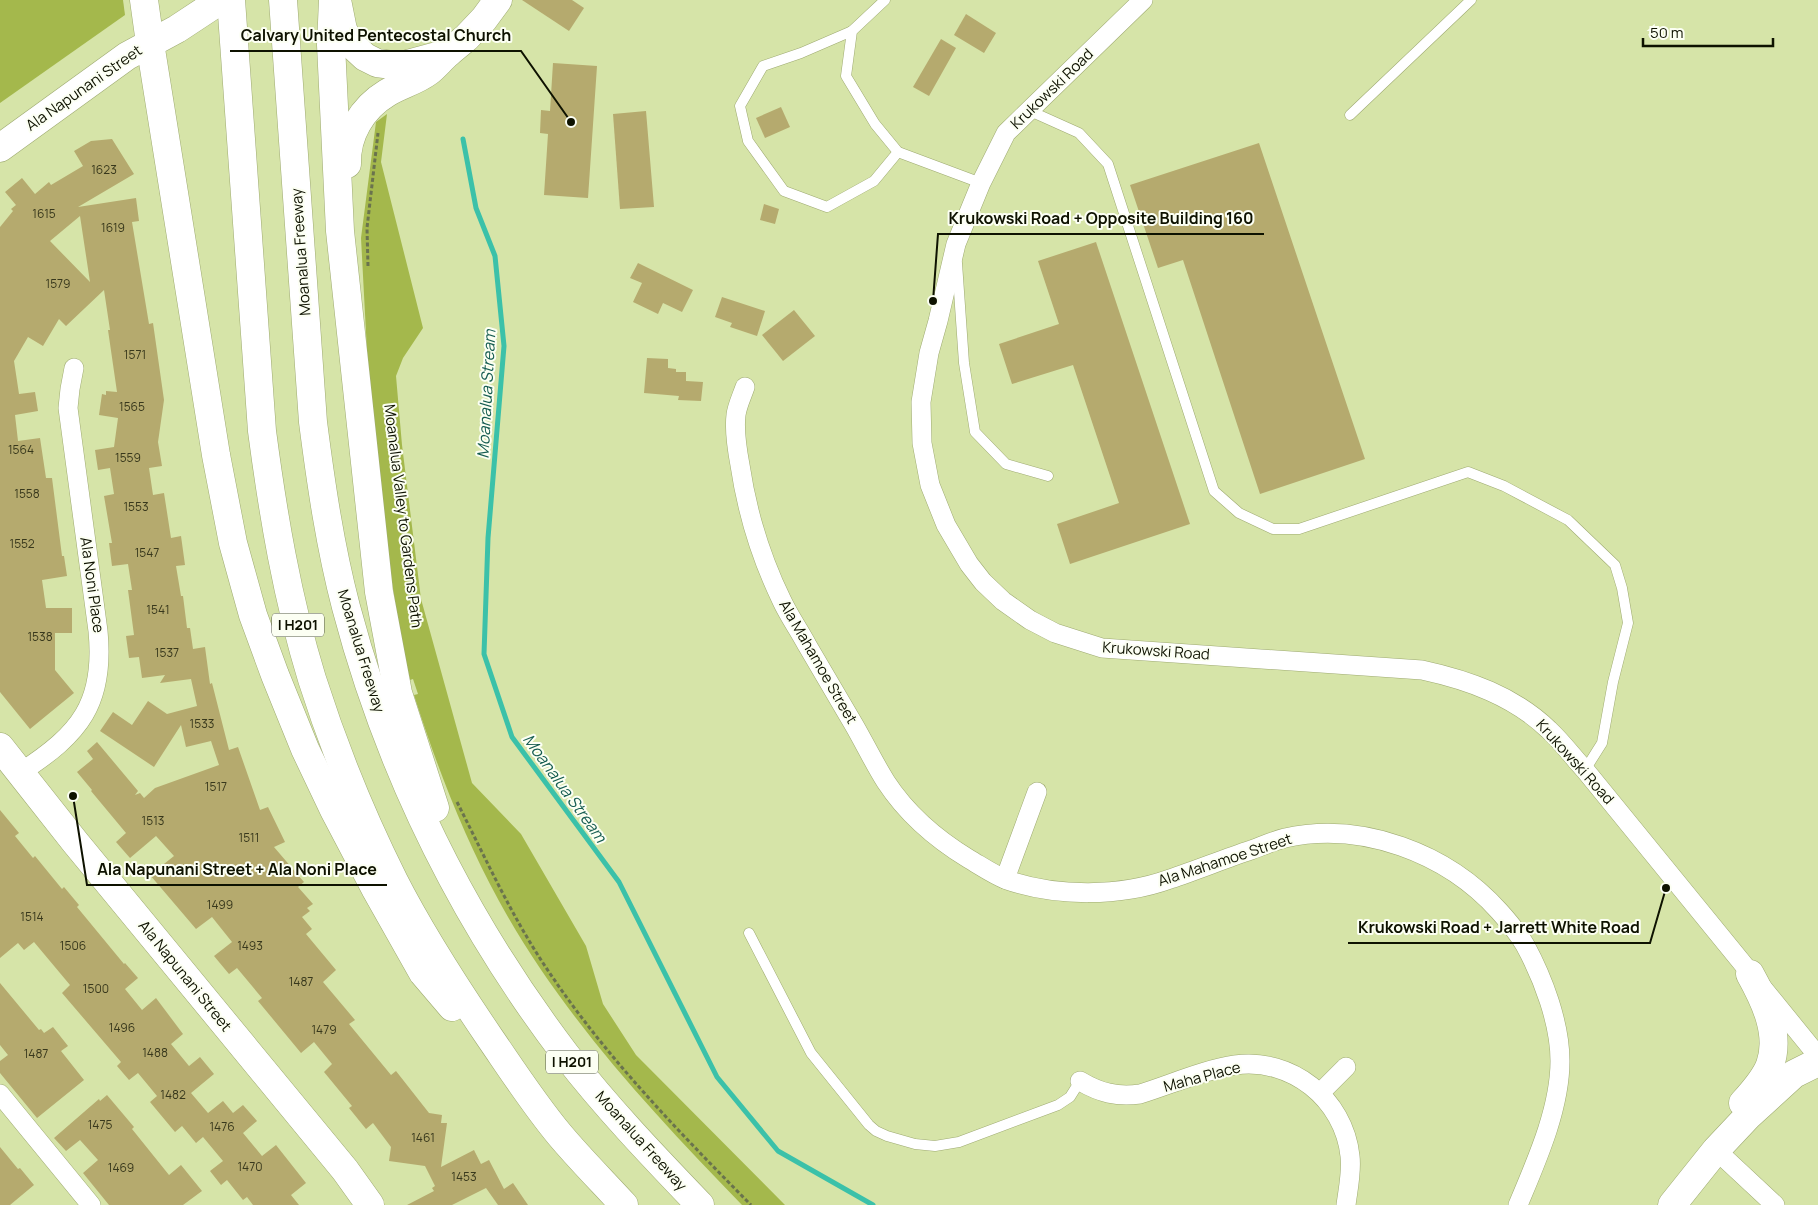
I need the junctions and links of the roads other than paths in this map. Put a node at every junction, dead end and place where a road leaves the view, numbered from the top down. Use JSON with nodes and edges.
{"nodes":[{"id":1,"x":144,"y":0,"type":"edge"},
{"id":2,"x":221,"y":0,"type":"edge"},
{"id":3,"x":231,"y":0,"type":"edge"},
{"id":4,"x":335,"y":0,"type":"edge"},
{"id":5,"x":498,"y":0,"type":"edge"},
{"id":6,"x":884,"y":0,"type":"edge"},
{"id":7,"x":1143,"y":0,"type":"edge"},
{"id":8,"x":1471,"y":0,"type":"edge"},
{"id":9,"x":284,"y":11,"type":"edge"},
{"id":10,"x":852,"y":30,"type":"junction"},
{"id":11,"x":150,"y":43,"type":"junction"},
{"id":12,"x":448,"y":53,"type":"junction"},
{"id":13,"x":1030,"y":111,"type":"junction"},
{"id":14,"x":1350,"y":115,"type":"dead end"},
{"id":15,"x":0,"y":148,"type":"edge"},
{"id":16,"x":898,"y":152,"type":"junction"},
{"id":17,"x":981,"y":183,"type":"junction"},
{"id":18,"x":956,"y":244,"type":"junction"},
{"id":19,"x":348,"y":308,"type":"junction"},
{"id":20,"x":74,"y":368,"type":"dead end"},
{"id":21,"x":745,"y":387,"type":"dead end"},
{"id":22,"x":1048,"y":476,"type":"dead end"},
{"id":23,"x":0,"y":747,"type":"edge"},
{"id":24,"x":1585,"y":770,"type":"junction"},
{"id":25,"x":21,"y":772,"type":"junction"},
{"id":26,"x":1037,"y":792,"type":"dead end"},
{"id":27,"x":1006,"y":879,"type":"junction"},
{"id":28,"x":465,"y":902,"type":"junction"},
{"id":29,"x":749,"y":933,"type":"dead end"},
{"id":30,"x":1750,"y":974,"type":"junction"},
{"id":31,"x":1818,"y":1056,"type":"edge"},
{"id":32,"x":1818,"y":1063,"type":"edge"},
{"id":33,"x":1346,"y":1067,"type":"dead end"},
{"id":34,"x":1080,"y":1081,"type":"joint"},
{"id":35,"x":1320,"y":1092,"type":"junction"},
{"id":36,"x":0,"y":1094,"type":"edge"},
{"id":37,"x":558,"y":1134,"type":"junction"},
{"id":38,"x":1719,"y":1147,"type":"junction"},
{"id":39,"x":91,"y":1205,"type":"edge"},
{"id":40,"x":370,"y":1205,"type":"edge"},
{"id":41,"x":624,"y":1205,"type":"edge"},
{"id":42,"x":700,"y":1205,"type":"edge"},
{"id":43,"x":1346,"y":1205,"type":"edge"},
{"id":44,"x":1518,"y":1205,"type":"edge"},
{"id":45,"x":1672,"y":1205,"type":"edge"},
{"id":46,"x":1775,"y":1205,"type":"edge"}],
"edges":[{"from":1,"to":11,"type":"main road"},
{"from":2,"to":11,"type":"main road","name":"Ala Napunani Street"},
{"from":3,"to":37,"type":"main road","number":"I H201"},
{"from":4,"to":12,"type":"main road"},
{"from":4,"to":19,"type":"main road"},
{"from":5,"to":12,"type":"main road"},
{"from":6,"to":10,"type":"lane"},
{"from":7,"to":13,"type":"street","name":"Krukowski Road"},
{"from":8,"to":14,"type":"lane"},
{"from":9,"to":28,"type":"main road","name":"Moanalua Freeway","number":"I H201"},
{"from":10,"to":16,"type":"lane"},
{"from":10,"to":16,"type":"lane"},
{"from":11,"to":15,"type":"main road","name":"Ala Napunani Street"},
{"from":11,"to":37,"type":"main road"},
{"from":12,"to":19,"type":"main road"},
{"from":13,"to":17,"type":"street","name":"Krukowski Road"},
{"from":13,"to":24,"type":"lane"},
{"from":16,"to":17,"type":"lane"},
{"from":17,"to":18,"type":"street","name":"Krukowski Road"},
{"from":18,"to":22,"type":"lane"},
{"from":18,"to":24,"type":"street","name":"Krukowski Road"},
{"from":19,"to":28,"type":"main road"},
{"from":20,"to":25,"type":"street","name":"Ala Noni Place"},
{"from":21,"to":27,"type":"street","name":"Ala Mahamoe Street"},
{"from":23,"to":25,"type":"main road","name":"Ala Napunani Street"},
{"from":24,"to":30,"type":"street","name":"Krukowski Road"},
{"from":25,"to":40,"type":"main road","name":"Ala Napunani Street"},
{"from":26,"to":27,"type":"street"},
{"from":27,"to":44,"type":"street","name":"Ala Mahamoe Street"},
{"from":28,"to":42,"type":"main road","name":"Moanalua Freeway","number":"I H201"},
{"from":29,"to":34,"type":"lane"},
{"from":30,"to":31,"type":"street","name":"Krukowski Road"},
{"from":30,"to":38,"type":"main road"},
{"from":32,"to":38,"type":"main road"},
{"from":33,"to":35,"type":"street"},
{"from":34,"to":35,"type":"street","name":"Maha Place"},
{"from":35,"to":43,"type":"street","name":"Maha Place"},
{"from":36,"to":39,"type":"street"},
{"from":37,"to":41,"type":"main road","number":"I H201"},
{"from":38,"to":45,"type":"main road"},
{"from":38,"to":46,"type":"street"}]}
